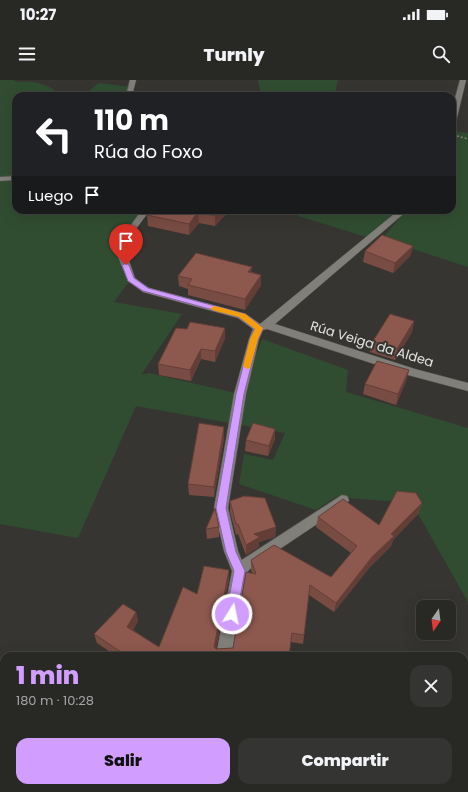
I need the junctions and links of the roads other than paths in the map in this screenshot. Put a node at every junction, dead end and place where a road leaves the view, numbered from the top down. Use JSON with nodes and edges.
{"nodes":[{"id":1,"x":133,"y":80,"type":"edge"},
{"id":2,"x":464,"y":82,"type":"edge"},
{"id":3,"x":130,"y":92,"type":"edge"},
{"id":4,"x":456,"y":109,"type":"edge"},
{"id":5,"x":12,"y":178,"type":"edge"},
{"id":6,"x":0,"y":179,"type":"edge"},
{"id":7,"x":143,"y":214,"type":"edge"},
{"id":8,"x":399,"y":214,"type":"edge"},
{"id":9,"x":263,"y":327,"type":"junction"},
{"id":10,"x":468,"y":387,"type":"edge"},
{"id":11,"x":342,"y":500,"type":"edge"},
{"id":12,"x":239,"y":571,"type":"junction"},
{"id":13,"x":225,"y":652,"type":"edge"}],
"edges":[{"from":1,"to":3,"type":"street"},
{"from":2,"to":4,"type":"street"},
{"from":5,"to":6,"type":"street"},
{"from":7,"to":9,"type":"street","name":"Rúa Veiga da Aldea"},
{"from":8,"to":9,"type":"street"},
{"from":9,"to":10,"type":"street","name":"Rúa Veiga da Aldea"},
{"from":9,"to":12,"type":"street"},
{"from":11,"to":12,"type":"street"},
{"from":12,"to":13,"type":"street"}]}
